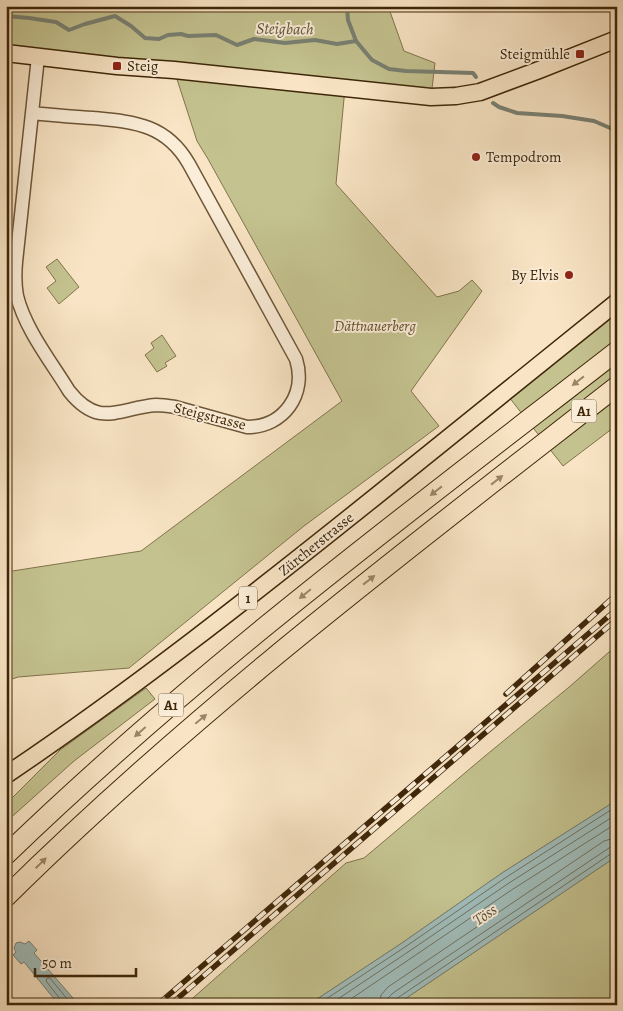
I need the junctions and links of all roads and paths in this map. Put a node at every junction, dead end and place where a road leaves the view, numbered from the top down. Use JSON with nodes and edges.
{"nodes":[{"id":1,"x":617,"y":39,"type":"edge"},
{"id":2,"x":6,"y":53,"type":"edge"},
{"id":3,"x":38,"y":56,"type":"junction"},
{"id":4,"x":32,"y":113,"type":"junction"},
{"id":5,"x":617,"y":302,"type":"edge"},
{"id":6,"x":617,"y":351,"type":"edge"},
{"id":7,"x":617,"y":386,"type":"edge"},
{"id":8,"x":6,"y":775,"type":"edge"},
{"id":9,"x":6,"y":855,"type":"edge"},
{"id":10,"x":6,"y":897,"type":"edge"}],
"edges":[{"from":1,"to":3,"type":"main road"},
{"from":2,"to":3,"type":"main road"},
{"from":3,"to":4,"type":"street","name":"Steigstrasse"},
{"from":4,"to":4,"type":"street","name":"Steigstrasse"},
{"from":5,"to":8,"type":"main road","name":"Zürcherstrasse","number":"1"},
{"from":6,"to":9,"type":"highway","number":"A1","one_way":true},
{"from":10,"to":7,"type":"highway","number":"A1","one_way":true}]}
